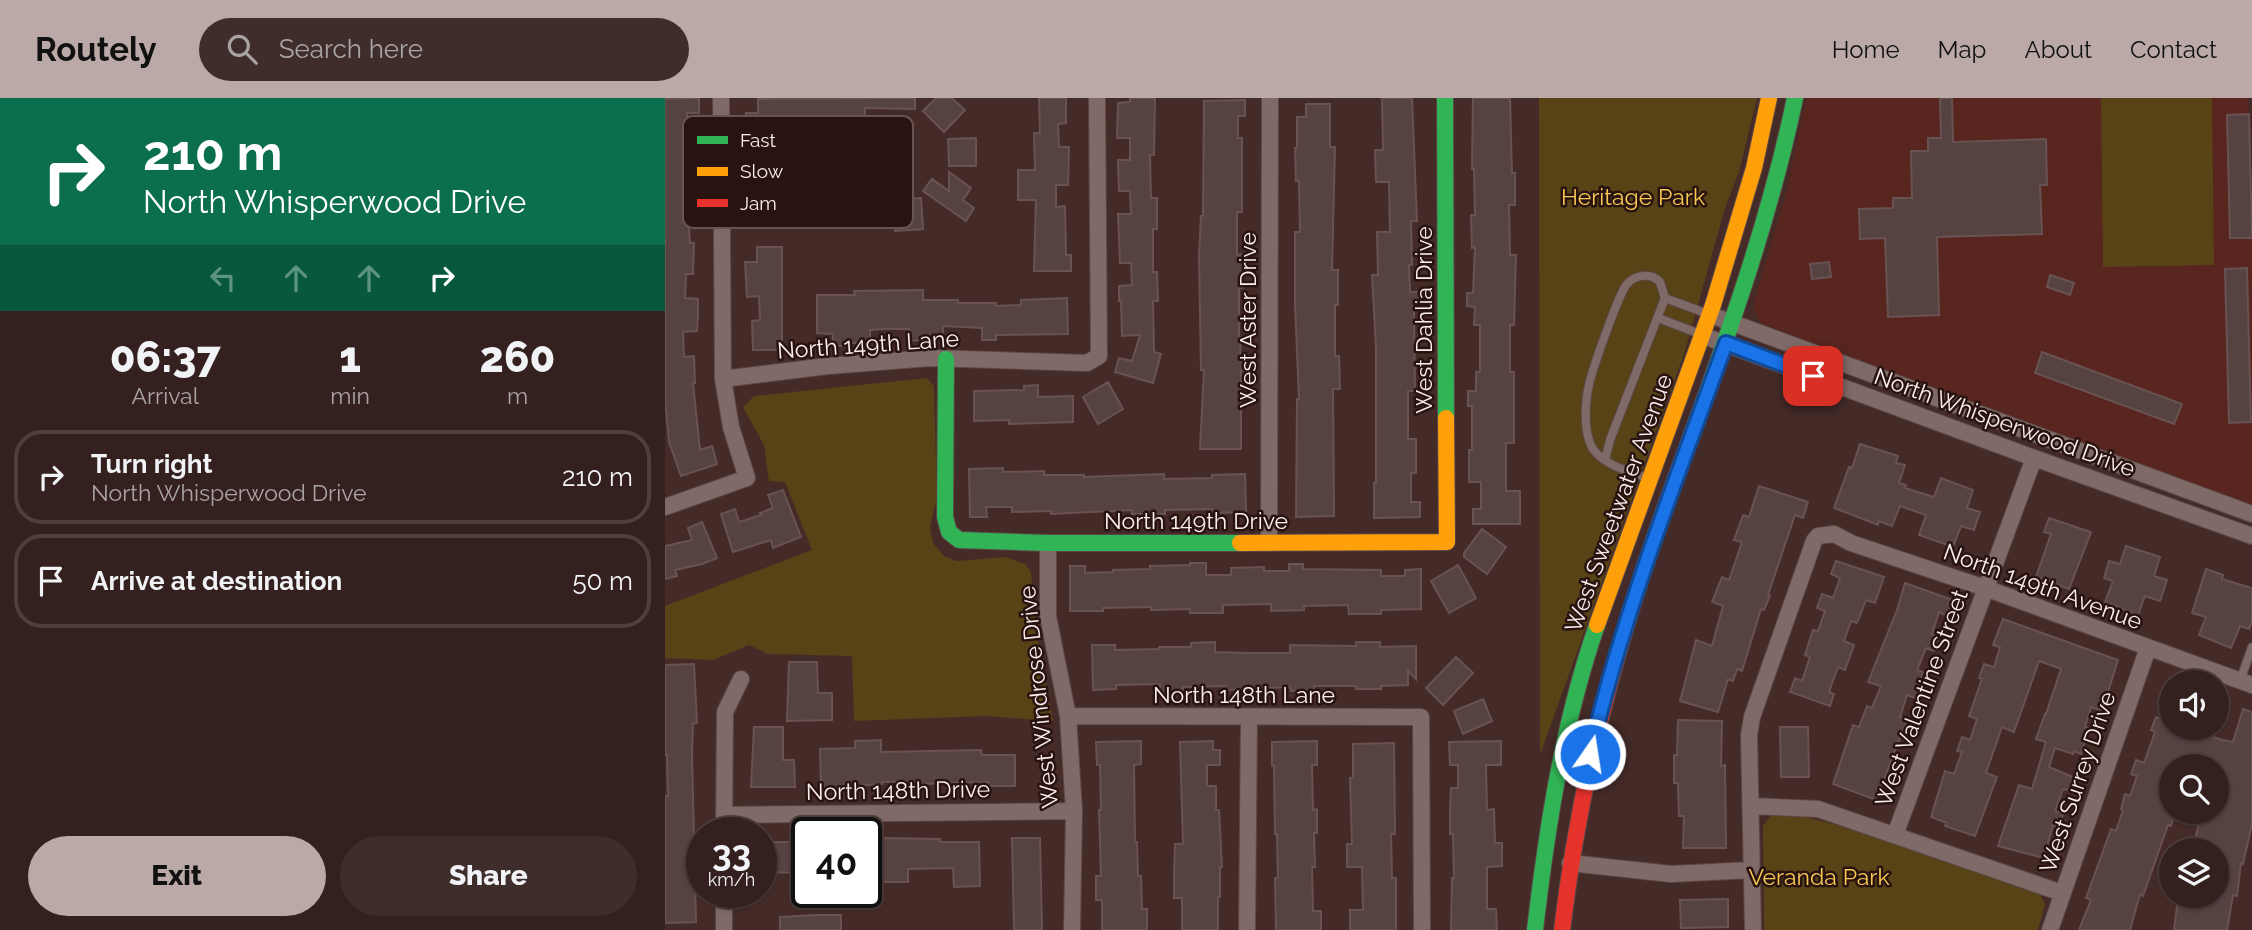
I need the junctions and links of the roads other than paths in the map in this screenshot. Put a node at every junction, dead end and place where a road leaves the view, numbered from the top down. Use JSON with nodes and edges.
{"nodes":[{"id":1,"x":721,"y":98,"type":"edge"},
{"id":2,"x":1097,"y":98,"type":"edge"},
{"id":3,"x":1270,"y":98,"type":"edge"},
{"id":4,"x":1445,"y":98,"type":"edge"},
{"id":5,"x":1769,"y":98,"type":"edge"},
{"id":6,"x":1795,"y":98,"type":"edge"},
{"id":7,"x":721,"y":116,"type":"edge"},
{"id":8,"x":722,"y":228,"type":"edge"},
{"id":9,"x":1665,"y":298,"type":"junction"},
{"id":10,"x":1711,"y":315,"type":"junction"},
{"id":11,"x":1658,"y":318,"type":"junction"},
{"id":12,"x":1733,"y":324,"type":"junction"},
{"id":13,"x":1704,"y":336,"type":"junction"},
{"id":14,"x":1726,"y":343,"type":"junction"},
{"id":15,"x":946,"y":359,"type":"junction"},
{"id":16,"x":723,"y":379,"type":"junction"},
{"id":17,"x":2034,"y":458,"type":"junction"},
{"id":18,"x":1605,"y":460,"type":"junction"},
{"id":19,"x":1650,"y":479,"type":"junction"},
{"id":20,"x":665,"y":507,"type":"edge"},
{"id":21,"x":2252,"y":514,"type":"edge"},
{"id":22,"x":2252,"y":536,"type":"edge"},
{"id":23,"x":1447,"y":542,"type":"joint"},
{"id":24,"x":1048,"y":543,"type":"junction"},
{"id":25,"x":1269,"y":543,"type":"junction"},
{"id":26,"x":1985,"y":588,"type":"junction"},
{"id":27,"x":2252,"y":647,"type":"edge"},
{"id":28,"x":2148,"y":648,"type":"junction"},
{"id":29,"x":741,"y":678,"type":"dead end"},
{"id":30,"x":2246,"y":683,"type":"edge"},
{"id":31,"x":1068,"y":716,"type":"junction"},
{"id":32,"x":1249,"y":718,"type":"junction"},
{"id":33,"x":1751,"y":806,"type":"junction"},
{"id":34,"x":1074,"y":811,"type":"junction"},
{"id":35,"x":724,"y":815,"type":"joint"},
{"id":36,"x":1895,"y":835,"type":"junction"},
{"id":37,"x":1570,"y":863,"type":"junction"},
{"id":38,"x":1752,"y":870,"type":"junction"},
{"id":39,"x":2062,"y":893,"type":"junction"},
{"id":40,"x":724,"y":908,"type":"edge"},
{"id":41,"x":724,"y":930,"type":"edge"},
{"id":42,"x":1072,"y":930,"type":"edge"},
{"id":43,"x":1247,"y":930,"type":"edge"},
{"id":44,"x":1422,"y":930,"type":"edge"},
{"id":45,"x":1535,"y":930,"type":"edge"},
{"id":46,"x":1562,"y":930,"type":"edge"},
{"id":47,"x":1753,"y":930,"type":"edge"},
{"id":48,"x":2050,"y":930,"type":"edge"}],
"edges":[{"from":1,"to":7,"type":"street"},
{"from":2,"to":15,"type":"street","name":"North 149th Lane"},
{"from":3,"to":25,"type":"street","name":"West Aster Drive"},
{"from":4,"to":23,"type":"street","name":"West Dahlia Drive"},
{"from":5,"to":10,"type":"street","name":"West Sweetwater Avenue"},
{"from":6,"to":12,"type":"street","name":"West Sweetwater Avenue"},
{"from":8,"to":16,"type":"street"},
{"from":9,"to":10,"type":"lane"},
{"from":9,"to":11,"type":"lane"},
{"from":9,"to":18,"type":"lane"},
{"from":10,"to":12,"type":"street","name":"North Whisperwood Drive"},
{"from":10,"to":13,"type":"street","name":"West Sweetwater Avenue"},
{"from":11,"to":13,"type":"lane"},
{"from":11,"to":18,"type":"lane"},
{"from":12,"to":14,"type":"street","name":"West Sweetwater Avenue"},
{"from":12,"to":21,"type":"street","name":"North Whisperwood Drive"},
{"from":13,"to":14,"type":"street","name":"North Whisperwood Drive"},
{"from":13,"to":19,"type":"street","name":"West Sweetwater Avenue"},
{"from":14,"to":17,"type":"street","name":"North Whisperwood Drive"},
{"from":14,"to":37,"type":"street","name":"West Sweetwater Avenue"},
{"from":15,"to":16,"type":"street","name":"North 149th Lane"},
{"from":15,"to":24,"type":"street","name":"North 149th Drive"},
{"from":16,"to":20,"type":"street"},
{"from":17,"to":22,"type":"street","name":"North Whisperwood Drive"},
{"from":17,"to":26,"type":"street","name":"West Valentine Street"},
{"from":18,"to":19,"type":"lane"},
{"from":19,"to":45,"type":"street","name":"West Sweetwater Avenue"},
{"from":23,"to":25,"type":"street","name":"North 149th Drive"},
{"from":24,"to":25,"type":"street","name":"North 149th Drive"},
{"from":24,"to":31,"type":"street","name":"West Windrose Drive"},
{"from":26,"to":28,"type":"street","name":"North 149th Avenue"},
{"from":26,"to":33,"type":"street","name":"North 149th Avenue"},
{"from":26,"to":36,"type":"street","name":"West Valentine Street"},
{"from":27,"to":30,"type":"lane"},
{"from":28,"to":30,"type":"street","name":"North 149th Avenue"},
{"from":28,"to":39,"type":"street","name":"West Surrey Drive"},
{"from":29,"to":35,"type":"street"},
{"from":31,"to":32,"type":"street","name":"North 148th Lane"},
{"from":31,"to":34,"type":"street","name":"West Windrose Drive"},
{"from":32,"to":43,"type":"street"},
{"from":32,"to":44,"type":"street","name":"North 148th Lane"},
{"from":33,"to":36,"type":"street"},
{"from":33,"to":38,"type":"street"},
{"from":34,"to":35,"type":"street","name":"North 148th Drive"},
{"from":34,"to":42,"type":"street","name":"West Windrose Drive"},
{"from":36,"to":39,"type":"street"},
{"from":37,"to":38,"type":"street"},
{"from":37,"to":46,"type":"street","name":"West Sweetwater Avenue"},
{"from":38,"to":47,"type":"street"},
{"from":39,"to":48,"type":"street","name":"West Surrey Drive"},
{"from":40,"to":41,"type":"street"}]}
